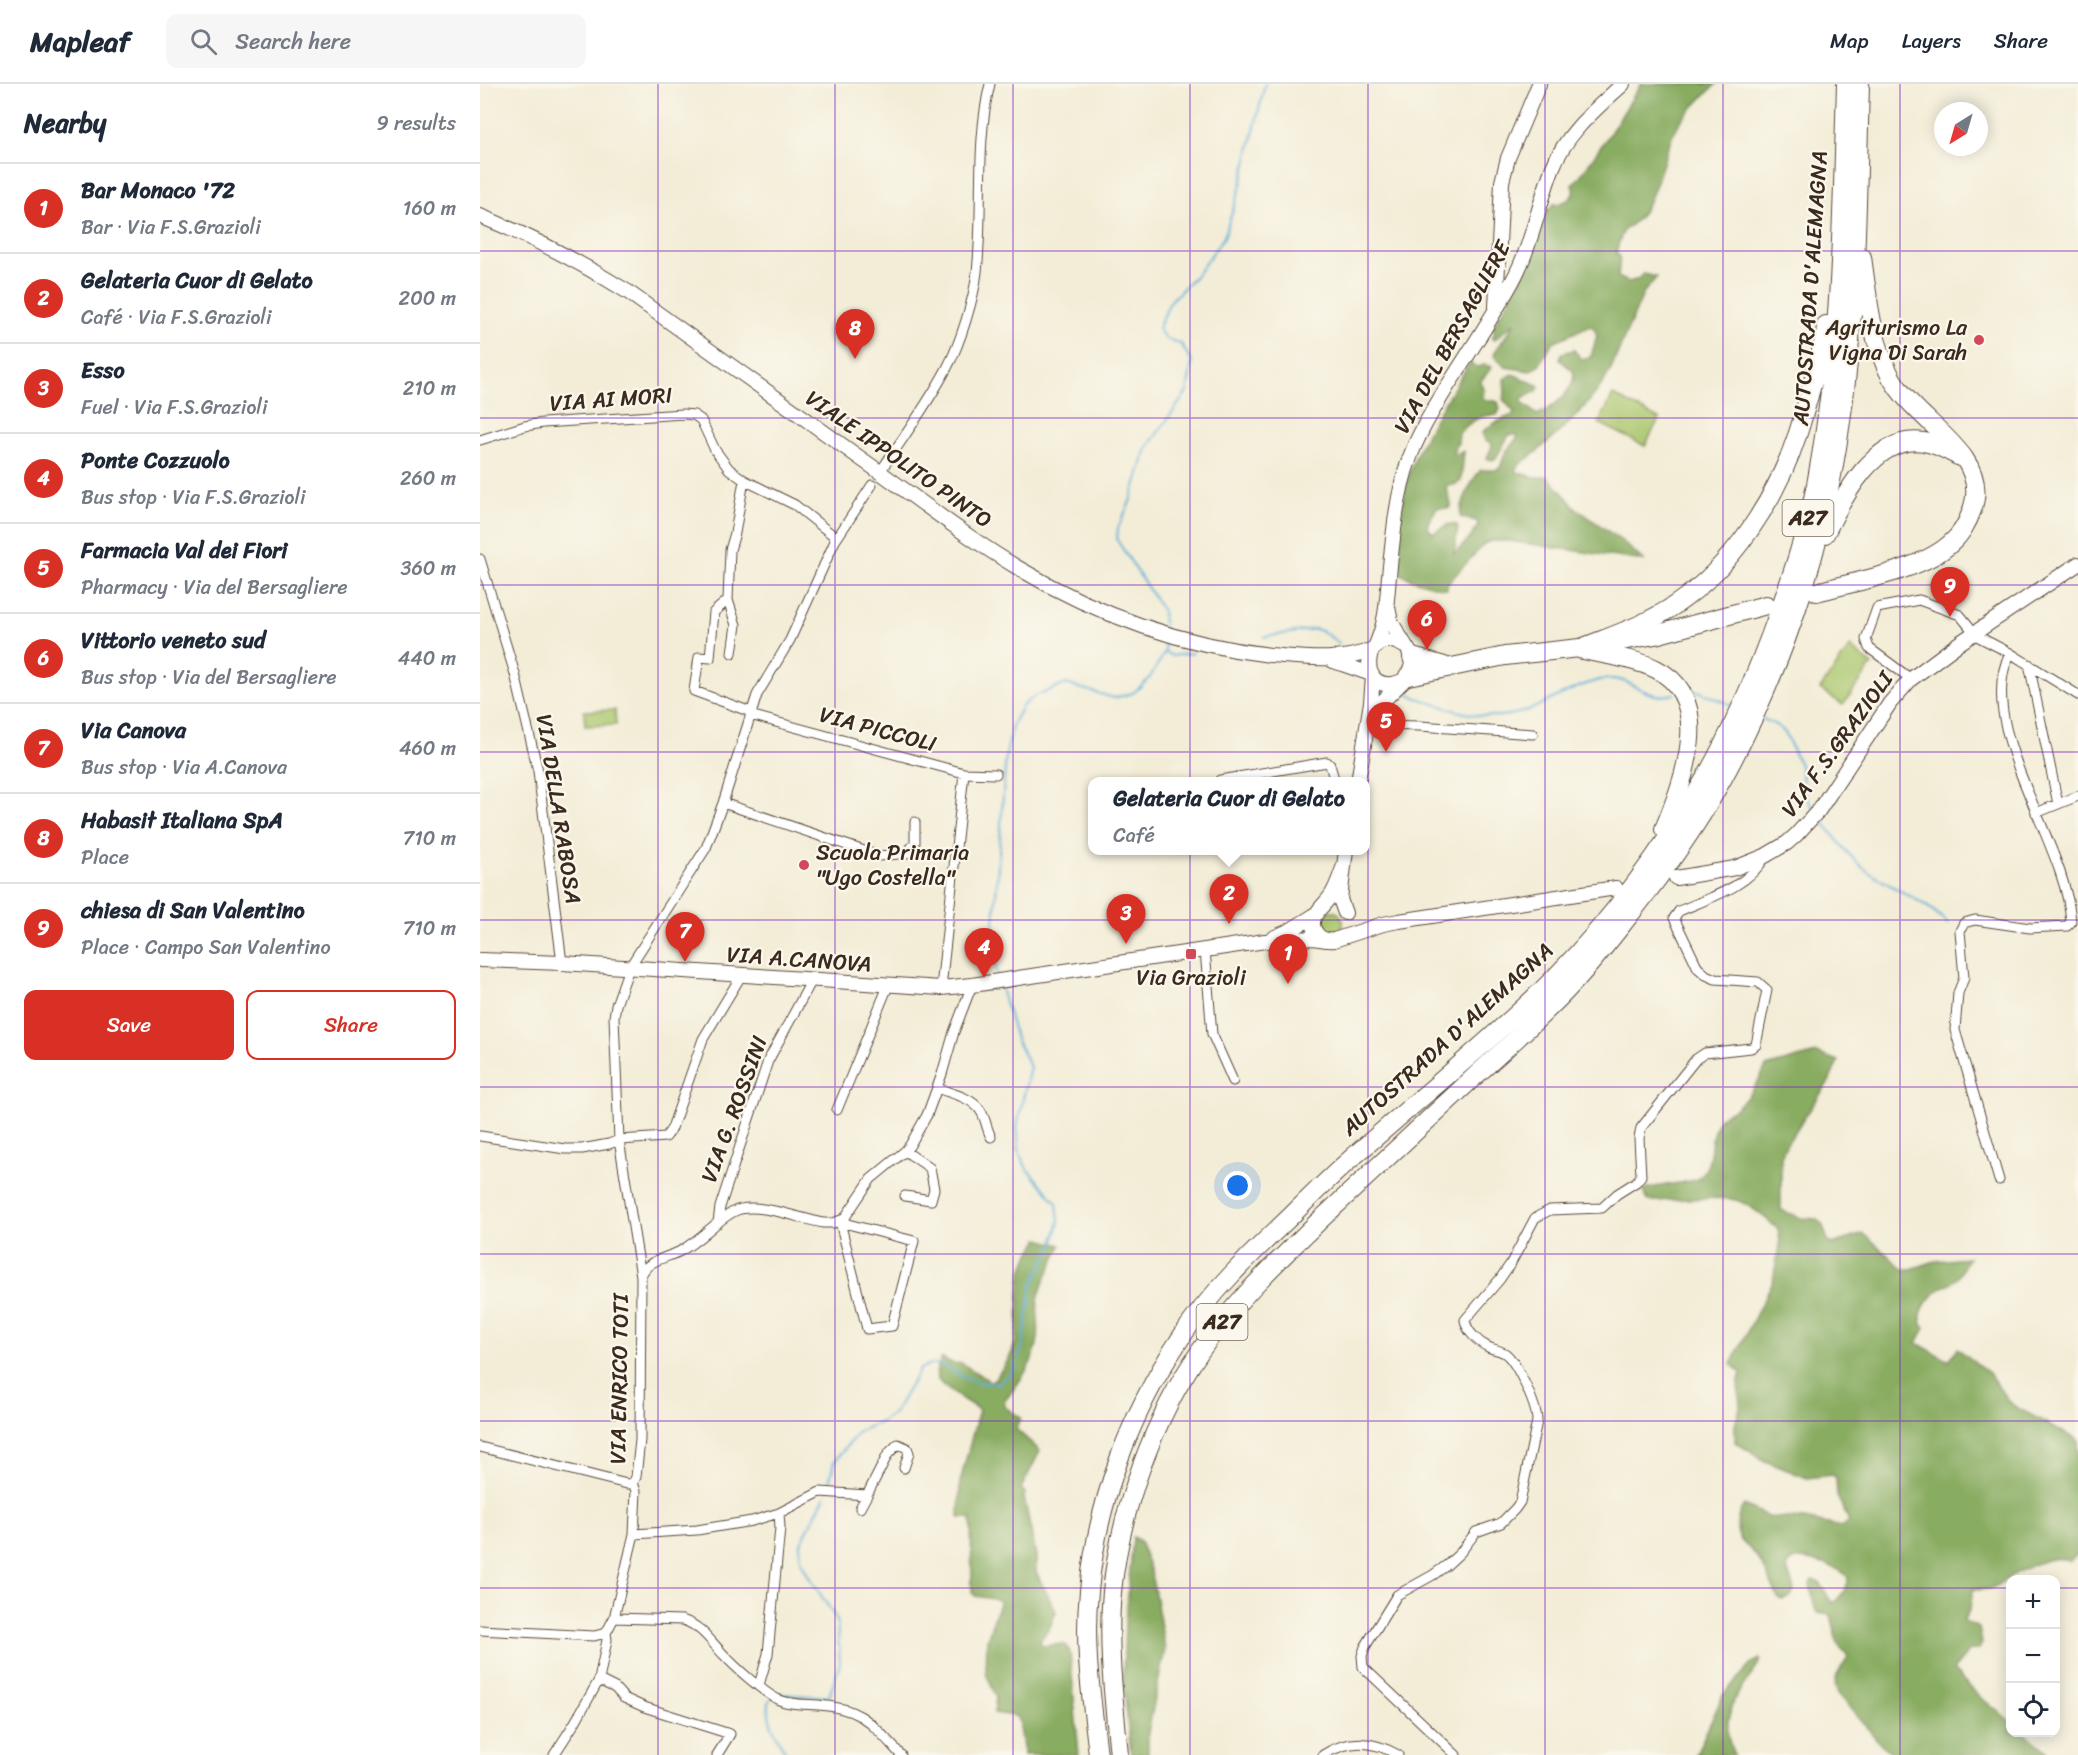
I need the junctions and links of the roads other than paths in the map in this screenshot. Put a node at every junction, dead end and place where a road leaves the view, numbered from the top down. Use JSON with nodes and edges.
{"nodes":[{"id":1,"x":990,"y":84,"type":"edge"},
{"id":2,"x":1539,"y":84,"type":"edge"},
{"id":3,"x":1623,"y":84,"type":"edge"},
{"id":4,"x":1846,"y":84,"type":"edge"},
{"id":5,"x":1860,"y":84,"type":"edge"},
{"id":6,"x":1845,"y":112,"type":"junction"},
{"id":7,"x":480,"y":216,"type":"edge"},
{"id":8,"x":1856,"y":225,"type":"junction"},
{"id":9,"x":1496,"y":309,"type":"junction"},
{"id":10,"x":480,"y":440,"type":"edge"},
{"id":11,"x":1965,"y":460,"type":"junction"},
{"id":12,"x":880,"y":472,"type":"junction"},
{"id":13,"x":744,"y":480,"type":"junction"},
{"id":14,"x":872,"y":485,"type":"dead end"},
{"id":15,"x":835,"y":541,"type":"junction"},
{"id":16,"x":480,"y":559,"type":"edge"},
{"id":17,"x":2078,"y":564,"type":"edge"},
{"id":18,"x":1809,"y":568,"type":"junction"},
{"id":19,"x":1817,"y":592,"type":"dead end"},
{"id":20,"x":728,"y":600,"type":"junction"},
{"id":21,"x":1388,"y":602,"type":"junction"},
{"id":22,"x":1766,"y":605,"type":"dead end"},
{"id":23,"x":1974,"y":633,"type":"junction"},
{"id":24,"x":1374,"y":648,"type":"junction"},
{"id":25,"x":1579,"y":649,"type":"junction"},
{"id":26,"x":1408,"y":651,"type":"junction"},
{"id":27,"x":732,"y":653,"type":"dead end"},
{"id":28,"x":2010,"y":653,"type":"junction"},
{"id":29,"x":1325,"y":659,"type":"junction"},
{"id":30,"x":2029,"y":664,"type":"junction"},
{"id":31,"x":1446,"y":667,"type":"junction"},
{"id":32,"x":1372,"y":675,"type":"junction"},
{"id":33,"x":1405,"y":678,"type":"junction"},
{"id":34,"x":1911,"y":679,"type":"junction"},
{"id":35,"x":2078,"y":695,"type":"edge"},
{"id":36,"x":751,"y":714,"type":"junction"},
{"id":37,"x":1367,"y":728,"type":"junction"},
{"id":38,"x":1533,"y":734,"type":"dead end"},
{"id":39,"x":964,"y":773,"type":"junction"},
{"id":40,"x":996,"y":774,"type":"dead end"},
{"id":41,"x":1238,"y":777,"type":"edge"},
{"id":42,"x":1334,"y":777,"type":"edge"},
{"id":43,"x":1359,"y":777,"type":"edge"},
{"id":44,"x":2078,"y":796,"type":"edge"},
{"id":45,"x":723,"y":803,"type":"junction"},
{"id":46,"x":2058,"y":804,"type":"junction"},
{"id":47,"x":2036,"y":813,"type":"junction"},
{"id":48,"x":915,"y":822,"type":"dead end"},
{"id":49,"x":1345,"y":855,"type":"edge"},
{"id":50,"x":1765,"y":856,"type":"junction"},
{"id":51,"x":1343,"y":868,"type":"junction"},
{"id":52,"x":1676,"y":878,"type":"dead end"},
{"id":53,"x":1625,"y":886,"type":"junction"},
{"id":54,"x":1318,"y":911,"type":"junction"},
{"id":55,"x":1346,"y":915,"type":"junction"},
{"id":56,"x":1383,"y":924,"type":"junction"},
{"id":57,"x":1341,"y":937,"type":"junction"},
{"id":58,"x":1327,"y":940,"type":"junction"},
{"id":59,"x":1265,"y":941,"type":"junction"},
{"id":60,"x":1205,"y":950,"type":"junction"},
{"id":61,"x":480,"y":960,"type":"edge"},
{"id":62,"x":562,"y":963,"type":"junction"},
{"id":63,"x":629,"y":968,"type":"junction"},
{"id":64,"x":741,"y":976,"type":"junction"},
{"id":65,"x":812,"y":980,"type":"junction"},
{"id":66,"x":888,"y":986,"type":"junction"},
{"id":67,"x":972,"y":986,"type":"junction"},
{"id":68,"x":941,"y":988,"type":"junction"},
{"id":69,"x":1233,"y":1081,"type":"dead end"},
{"id":70,"x":937,"y":1088,"type":"junction"},
{"id":71,"x":837,"y":1110,"type":"dead end"},
{"id":72,"x":480,"y":1136,"type":"edge"},
{"id":73,"x":991,"y":1137,"type":"dead end"},
{"id":74,"x":620,"y":1140,"type":"junction"},
{"id":75,"x":905,"y":1151,"type":"junction"},
{"id":76,"x":1999,"y":1180,"type":"dead end"},
{"id":77,"x":905,"y":1196,"type":"dead end"},
{"id":78,"x":840,"y":1222,"type":"junction"},
{"id":79,"x":718,"y":1223,"type":"junction"},
{"id":80,"x":641,"y":1276,"type":"junction"},
{"id":81,"x":480,"y":1447,"type":"edge"},
{"id":82,"x":904,"y":1468,"type":"dead end"},
{"id":83,"x":633,"y":1483,"type":"junction"},
{"id":84,"x":867,"y":1496,"type":"junction"},
{"id":85,"x":860,"y":1508,"type":"dead end"},
{"id":86,"x":779,"y":1513,"type":"junction"},
{"id":87,"x":634,"y":1533,"type":"junction"},
{"id":88,"x":614,"y":1618,"type":"junction"},
{"id":89,"x":480,"y":1630,"type":"edge"},
{"id":90,"x":606,"y":1633,"type":"junction"},
{"id":91,"x":599,"y":1680,"type":"junction"},
{"id":92,"x":759,"y":1685,"type":"junction"},
{"id":93,"x":554,"y":1755,"type":"edge"},
{"id":94,"x":717,"y":1755,"type":"edge"},
{"id":95,"x":901,"y":1755,"type":"edge"},
{"id":96,"x":1098,"y":1755,"type":"edge"},
{"id":97,"x":1119,"y":1755,"type":"edge"},
{"id":98,"x":1323,"y":1755,"type":"edge"},
{"id":99,"x":1398,"y":1755,"type":"edge"},
{"id":100,"x":1456,"y":1755,"type":"edge"}],
"edges":[{"from":1,"to":12,"type":"street"},
{"from":2,"to":9,"type":"main road"},
{"from":3,"to":9,"type":"main road","name":"VIA DEL BERSAGLIERE"},
{"from":4,"to":6,"type":"highway","name":"AUTOSTRADA D'ALEMAGNA","number":"A27"},
{"from":5,"to":8,"type":"highway","name":"AUTOSTRADA D'ALEMAGNA","number":"A27"},
{"from":6,"to":25,"type":"highway","number":"A27"},
{"from":6,"to":53,"type":"highway","name":"AUTOSTRADA D'ALEMAGNA","number":"A27"},
{"from":7,"to":12,"type":"main road","name":"VIALE IPPOLITO PINTO"},
{"from":8,"to":11,"type":"highway","number":"A27"},
{"from":8,"to":18,"type":"highway","name":"AUTOSTRADA D'ALEMAGNA","number":"A27"},
{"from":9,"to":21,"type":"main road","name":"VIA DEL BERSAGLIERE"},
{"from":10,"to":13,"type":"street","name":"VIA AI MORI"},
{"from":11,"to":18,"type":"highway","number":"A27"},
{"from":11,"to":19,"type":"highway","number":"A27"},
{"from":12,"to":29,"type":"main road","name":"VIALE IPPOLITO PINTO"},
{"from":13,"to":15,"type":"street","name":"VIA AI MORI"},
{"from":13,"to":20,"type":"street"},
{"from":14,"to":15,"type":"street","name":"VIA ENRICO TOTI"},
{"from":15,"to":36,"type":"street","name":"VIA ENRICO TOTI"},
{"from":16,"to":62,"type":"street","name":"VIA DELLA RABOSA"},
{"from":17,"to":23,"type":"main road","name":"VIA F.S.GRAZIOLI"},
{"from":18,"to":97,"type":"highway","name":"AUTOSTRADA D'ALEMAGNA","number":"A27"},
{"from":20,"to":27,"type":"street"},
{"from":20,"to":36,"type":"street","name":"VIA PICCOLI"},
{"from":21,"to":24,"type":"main road","name":"VIA DEL BERSAGLIERE"},
{"from":21,"to":26,"type":"main road","name":"VIA DEL BERSAGLIERE"},
{"from":22,"to":25,"type":"highway","number":"A27"},
{"from":23,"to":28,"type":"street"},
{"from":23,"to":34,"type":"main road","name":"VIA F.S.GRAZIOLI"},
{"from":23,"to":34,"type":"street"},
{"from":24,"to":26,"type":"main road"},
{"from":24,"to":29,"type":"main road","name":"VIALE IPPOLITO PINTO"},
{"from":24,"to":32,"type":"main road"},
{"from":25,"to":31,"type":"highway","number":"A27"},
{"from":25,"to":53,"type":"highway","number":"A27"},
{"from":26,"to":31,"type":"highway","number":"A27"},
{"from":26,"to":33,"type":"main road"},
{"from":28,"to":30,"type":"street"},
{"from":28,"to":47,"type":"street"},
{"from":29,"to":32,"type":"main road","name":"VIALE IPPOLITO PINTO"},
{"from":30,"to":35,"type":"street"},
{"from":30,"to":46,"type":"street"},
{"from":31,"to":33,"type":"highway","number":"A27"},
{"from":32,"to":33,"type":"main road"},
{"from":32,"to":37,"type":"main road"},
{"from":33,"to":37,"type":"main road"},
{"from":34,"to":50,"type":"main road","name":"VIA F.S.GRAZIOLI"},
{"from":36,"to":39,"type":"street","name":"VIA PICCOLI"},
{"from":36,"to":45,"type":"street","name":"VIA ENRICO TOTI"},
{"from":37,"to":38,"type":"street"},
{"from":37,"to":43,"type":"main road"},
{"from":39,"to":40,"type":"street","name":"VIA PICCOLI"},
{"from":39,"to":68,"type":"street"},
{"from":41,"to":42,"type":"street"},
{"from":44,"to":46,"type":"street"},
{"from":45,"to":48,"type":"street"},
{"from":45,"to":63,"type":"street","name":"VIA ENRICO TOTI"},
{"from":46,"to":47,"type":"street"},
{"from":47,"to":76,"type":"street"},
{"from":49,"to":51,"type":"main road"},
{"from":50,"to":52,"type":"main road","name":"VIA F.S.GRAZIOLI"},
{"from":50,"to":100,"type":"street"},
{"from":51,"to":54,"type":"main road"},
{"from":51,"to":55,"type":"main road"},
{"from":53,"to":56,"type":"main road"},
{"from":53,"to":96,"type":"highway","name":"AUTOSTRADA D'ALEMAGNA","number":"A27"},
{"from":54,"to":55,"type":"main road"},
{"from":54,"to":58,"type":"main road"},
{"from":54,"to":59,"type":"main road"},
{"from":55,"to":56,"type":"main road"},
{"from":55,"to":57,"type":"main road"},
{"from":56,"to":57,"type":"main road"},
{"from":57,"to":58,"type":"main road"},
{"from":58,"to":59,"type":"main road"},
{"from":59,"to":60,"type":"main road"},
{"from":60,"to":67,"type":"main road"},
{"from":60,"to":69,"type":"street"},
{"from":61,"to":62,"type":"main road","name":"VIA A.CANOVA"},
{"from":62,"to":63,"type":"main road","name":"VIA A.CANOVA"},
{"from":63,"to":64,"type":"main road","name":"VIA A.CANOVA"},
{"from":63,"to":74,"type":"street","name":"VIA ENRICO TOTI"},
{"from":64,"to":65,"type":"main road","name":"VIA A.CANOVA"},
{"from":64,"to":74,"type":"street"},
{"from":65,"to":66,"type":"main road","name":"VIA A.CANOVA"},
{"from":65,"to":79,"type":"street","name":"VIA G. ROSSINI"},
{"from":66,"to":68,"type":"main road","name":"VIA A.CANOVA"},
{"from":66,"to":71,"type":"street"},
{"from":67,"to":68,"type":"main road","name":"VIA A.CANOVA"},
{"from":67,"to":70,"type":"street"},
{"from":70,"to":73,"type":"street"},
{"from":70,"to":75,"type":"street"},
{"from":72,"to":74,"type":"street"},
{"from":74,"to":80,"type":"street","name":"VIA ENRICO TOTI"},
{"from":75,"to":77,"type":"street"},
{"from":75,"to":78,"type":"street"},
{"from":78,"to":78,"type":"street"},
{"from":78,"to":79,"type":"street"},
{"from":79,"to":80,"type":"street"},
{"from":80,"to":83,"type":"street","name":"VIA ENRICO TOTI"},
{"from":81,"to":83,"type":"street"},
{"from":82,"to":84,"type":"street"},
{"from":83,"to":87,"type":"street","name":"VIA ENRICO TOTI"},
{"from":84,"to":85,"type":"street"},
{"from":84,"to":86,"type":"street"},
{"from":86,"to":87,"type":"street"},
{"from":86,"to":92,"type":"street"},
{"from":87,"to":88,"type":"street","name":"VIA ENRICO TOTI"},
{"from":88,"to":90,"type":"street","name":"VIA ENRICO TOTI"},
{"from":88,"to":92,"type":"street"},
{"from":89,"to":90,"type":"street"},
{"from":90,"to":91,"type":"street","name":"VIA ENRICO TOTI"},
{"from":91,"to":93,"type":"street"},
{"from":91,"to":94,"type":"street"},
{"from":92,"to":95,"type":"street"},
{"from":98,"to":99,"type":"street"}]}
